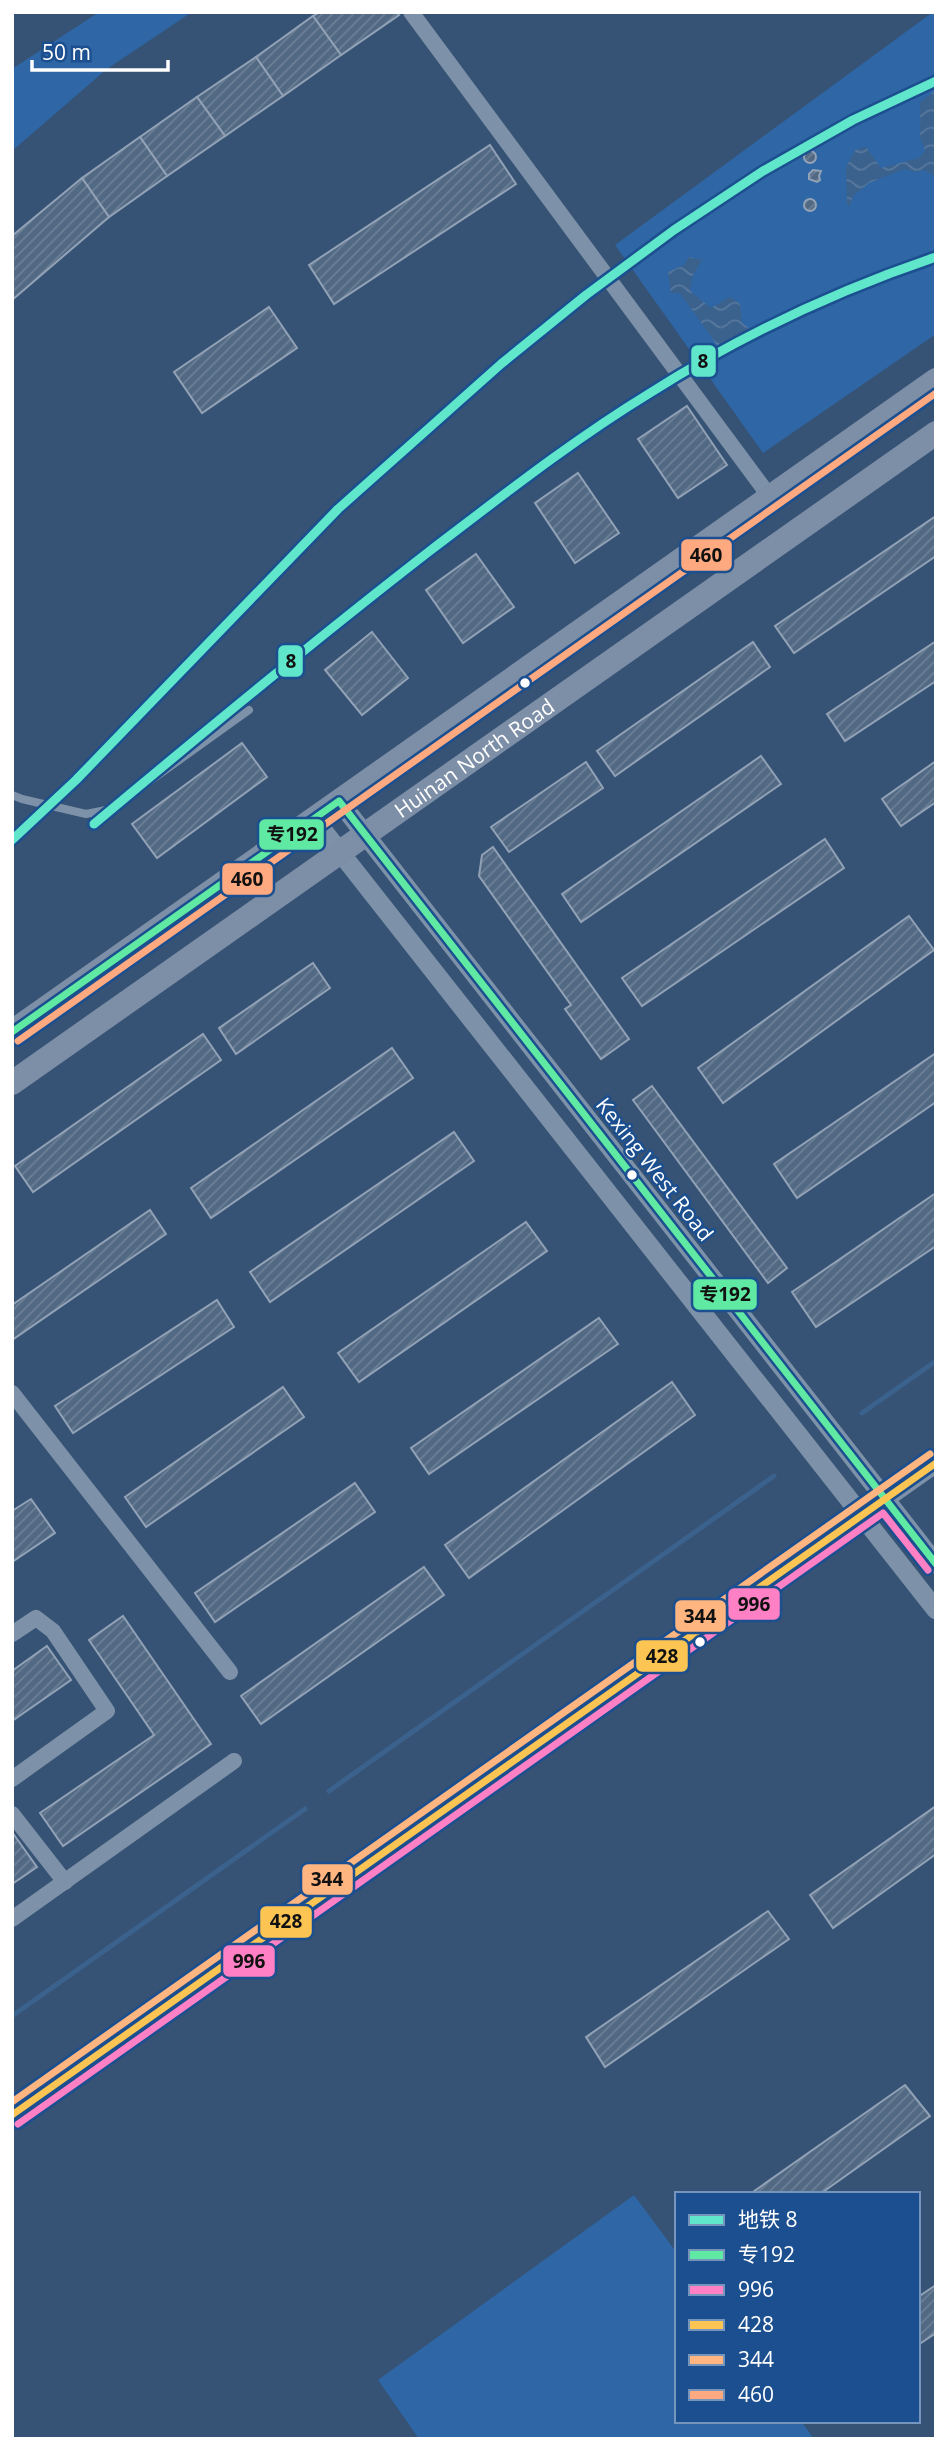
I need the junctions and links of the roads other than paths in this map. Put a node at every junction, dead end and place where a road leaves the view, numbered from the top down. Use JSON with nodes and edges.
{"nodes":[{"id":1,"x":411,"y":12,"type":"edge"},
{"id":2,"x":936,"y":380,"type":"edge"},
{"id":3,"x":936,"y":433,"type":"edge"},
{"id":4,"x":770,"y":497,"type":"junction"},
{"id":5,"x":249,"y":710,"type":"dead end"},
{"id":6,"x":12,"y":795,"type":"edge"},
{"id":7,"x":339,"y":802,"type":"junction"},
{"id":8,"x":314,"y":819,"type":"junction"},
{"id":9,"x":365,"y":835,"type":"junction"},
{"id":10,"x":341,"y":852,"type":"junction"},
{"id":11,"x":12,"y":1032,"type":"edge"},
{"id":12,"x":12,"y":1083,"type":"edge"},
{"id":13,"x":12,"y":1393,"type":"edge"},
{"id":14,"x":936,"y":1463,"type":"edge"},
{"id":15,"x":885,"y":1499,"type":"junction"},
{"id":16,"x":862,"y":1516,"type":"junction"},
{"id":17,"x":936,"y":1564,"type":"edge"},
{"id":18,"x":936,"y":1610,"type":"edge"},
{"id":19,"x":12,"y":1634,"type":"edge"},
{"id":20,"x":230,"y":1672,"type":"dead end"},
{"id":21,"x":234,"y":1761,"type":"dead end"},
{"id":22,"x":12,"y":1779,"type":"edge"},
{"id":23,"x":12,"y":1814,"type":"edge"},
{"id":24,"x":65,"y":1882,"type":"junction"},
{"id":25,"x":12,"y":1919,"type":"edge"},
{"id":26,"x":12,"y":2115,"type":"edge"}],
"edges":[{"from":1,"to":4,"type":"street"},
{"from":2,"to":4,"type":"main road","name":"Huinan North Road"},
{"from":3,"to":9,"type":"main road","name":"Huinan North Road"},
{"from":4,"to":7,"type":"main road","name":"Huinan North Road"},
{"from":5,"to":6,"type":"lane"},
{"from":7,"to":8,"type":"main road","name":"Huinan North Road"},
{"from":7,"to":9,"type":"street","name":"Kexing West Road"},
{"from":8,"to":10,"type":"street"},
{"from":8,"to":11,"type":"main road","name":"Huinan North Road"},
{"from":9,"to":10,"type":"main road","name":"Huinan North Road"},
{"from":9,"to":15,"type":"street","name":"Kexing West Road"},
{"from":10,"to":12,"type":"main road","name":"Huinan North Road"},
{"from":10,"to":16,"type":"street"},
{"from":13,"to":20,"type":"street"},
{"from":14,"to":15,"type":"street"},
{"from":15,"to":16,"type":"street"},
{"from":15,"to":17,"type":"street","name":"Kexing West Road"},
{"from":16,"to":18,"type":"street"},
{"from":16,"to":26,"type":"street"},
{"from":19,"to":22,"type":"street"},
{"from":21,"to":24,"type":"street"},
{"from":23,"to":24,"type":"street"},
{"from":24,"to":25,"type":"street"}]}
